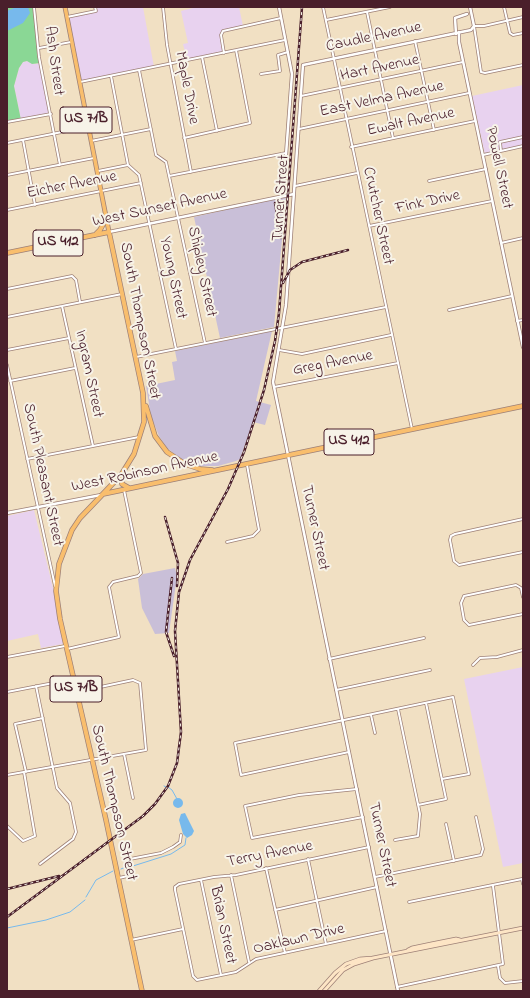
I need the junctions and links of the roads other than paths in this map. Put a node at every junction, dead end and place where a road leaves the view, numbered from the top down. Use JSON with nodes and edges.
{"nodes":[{"id":1,"x":34,"y":7,"type":"edge"},
{"id":2,"x":65,"y":7,"type":"edge"},
{"id":3,"x":95,"y":7,"type":"edge"},
{"id":4,"x":163,"y":7,"type":"edge"},
{"id":5,"x":279,"y":7,"type":"edge"},
{"id":6,"x":323,"y":7,"type":"edge"},
{"id":7,"x":390,"y":7,"type":"edge"},
{"id":8,"x":469,"y":7,"type":"edge"},
{"id":9,"x":504,"y":7,"type":"edge"},
{"id":10,"x":366,"y":12,"type":"junction"},
{"id":11,"x":468,"y":14,"type":"junction"},
{"id":12,"x":472,"y":16,"type":"junction"},
{"id":13,"x":67,"y":17,"type":"junction"},
{"id":14,"x":523,"y":17,"type":"edge"},
{"id":15,"x":282,"y":18,"type":"junction"},
{"id":16,"x":326,"y":20,"type":"junction"},
{"id":17,"x":507,"y":21,"type":"junction"},
{"id":18,"x":474,"y":28,"type":"junction"},
{"id":19,"x":455,"y":29,"type":"junction"},
{"id":20,"x":457,"y":32,"type":"junction"},
{"id":21,"x":523,"y":33,"type":"edge"},
{"id":22,"x":449,"y":34,"type":"junction"},
{"id":23,"x":286,"y":40,"type":"junction"},
{"id":24,"x":415,"y":41,"type":"junction"},
{"id":25,"x":71,"y":42,"type":"junction"},
{"id":26,"x":39,"y":48,"type":"junction"},
{"id":27,"x":236,"y":50,"type":"junction"},
{"id":28,"x":374,"y":50,"type":"junction"},
{"id":29,"x":288,"y":52,"type":"junction"},
{"id":30,"x":224,"y":53,"type":"junction"},
{"id":31,"x":202,"y":57,"type":"junction"},
{"id":32,"x":334,"y":58,"type":"junction"},
{"id":33,"x":463,"y":62,"type":"junction"},
{"id":34,"x":170,"y":64,"type":"junction"},
{"id":35,"x":303,"y":65,"type":"joint"},
{"id":36,"x":523,"y":65,"type":"edge"},
{"id":37,"x":139,"y":70,"type":"junction"},
{"id":38,"x":422,"y":71,"type":"junction"},
{"id":39,"x":260,"y":74,"type":"dead end"},
{"id":40,"x":111,"y":76,"type":"junction"},
{"id":41,"x":380,"y":80,"type":"junction"},
{"id":42,"x":79,"y":82,"type":"junction"},
{"id":43,"x":339,"y":89,"type":"junction"},
{"id":44,"x":469,"y":93,"type":"junction"},
{"id":45,"x":301,"y":96,"type":"junction"},
{"id":46,"x":428,"y":102,"type":"junction"},
{"id":47,"x":387,"y":110,"type":"junction"},
{"id":48,"x":50,"y":114,"type":"junction"},
{"id":49,"x":346,"y":119,"type":"junction"},
{"id":50,"x":475,"y":121,"type":"junction"},
{"id":51,"x":7,"y":122,"type":"edge"},
{"id":52,"x":87,"y":127,"type":"junction"},
{"id":53,"x":151,"y":129,"type":"junction"},
{"id":54,"x":299,"y":129,"type":"junction"},
{"id":55,"x":434,"y":130,"type":"junction"},
{"id":56,"x":217,"y":131,"type":"junction"},
{"id":57,"x":54,"y":133,"type":"junction"},
{"id":58,"x":122,"y":135,"type":"junction"},
{"id":59,"x":523,"y":137,"type":"edge"},
{"id":60,"x":184,"y":138,"type":"junction"},
{"id":61,"x":393,"y":138,"type":"junction"},
{"id":62,"x":23,"y":140,"type":"junction"},
{"id":63,"x":90,"y":141,"type":"junction"},
{"id":64,"x":7,"y":143,"type":"edge"},
{"id":65,"x":523,"y":146,"type":"edge"},
{"id":66,"x":351,"y":147,"type":"junction"},
{"id":67,"x":501,"y":151,"type":"junction"},
{"id":68,"x":286,"y":153,"type":"junction"},
{"id":69,"x":483,"y":155,"type":"junction"},
{"id":70,"x":94,"y":158,"type":"junction"},
{"id":71,"x":60,"y":165,"type":"junction"},
{"id":72,"x":128,"y":165,"type":"junction"},
{"id":73,"x":486,"y":169,"type":"junction"},
{"id":74,"x":29,"y":171,"type":"junction"},
{"id":75,"x":96,"y":171,"type":"junction"},
{"id":76,"x":191,"y":172,"type":"junction"},
{"id":77,"x":357,"y":173,"type":"junction"},
{"id":78,"x":7,"y":175,"type":"edge"},
{"id":79,"x":169,"y":176,"type":"junction"},
{"id":80,"x":429,"y":181,"type":"dead end"},
{"id":81,"x":141,"y":183,"type":"junction"},
{"id":82,"x":295,"y":186,"type":"junction"},
{"id":83,"x":100,"y":192,"type":"junction"},
{"id":84,"x":294,"y":194,"type":"junction"},
{"id":85,"x":283,"y":195,"type":"junction"},
{"id":86,"x":492,"y":201,"type":"junction"},
{"id":87,"x":35,"y":205,"type":"junction"},
{"id":88,"x":7,"y":210,"type":"edge"},
{"id":89,"x":178,"y":218,"type":"junction"},
{"id":90,"x":106,"y":219,"type":"junction"},
{"id":91,"x":149,"y":224,"type":"junction"},
{"id":92,"x":368,"y":226,"type":"junction"},
{"id":93,"x":109,"y":232,"type":"junction"},
{"id":94,"x":94,"y":236,"type":"junction"},
{"id":95,"x":523,"y":238,"type":"edge"},
{"id":96,"x":501,"y":243,"type":"junction"},
{"id":97,"x":7,"y":253,"type":"edge"},
{"id":98,"x":7,"y":289,"type":"edge"},
{"id":99,"x":122,"y":294,"type":"junction"},
{"id":100,"x":512,"y":296,"type":"junction"},
{"id":101,"x":80,"y":302,"type":"junction"},
{"id":102,"x":62,"y":306,"type":"junction"},
{"id":103,"x":386,"y":307,"type":"junction"},
{"id":104,"x":449,"y":310,"type":"dead end"},
{"id":105,"x":7,"y":317,"type":"edge"},
{"id":106,"x":523,"y":320,"type":"edge"},
{"id":107,"x":518,"y":321,"type":"junction"},
{"id":108,"x":283,"y":328,"type":"junction"},
{"id":109,"x":392,"y":335,"type":"junction"},
{"id":110,"x":69,"y":338,"type":"junction"},
{"id":111,"x":205,"y":343,"type":"junction"},
{"id":112,"x":523,"y":346,"type":"edge"},
{"id":113,"x":176,"y":349,"type":"junction"},
{"id":114,"x":7,"y":350,"type":"edge"},
{"id":115,"x":279,"y":350,"type":"junction"},
{"id":116,"x":135,"y":358,"type":"junction"},
{"id":117,"x":398,"y":363,"type":"junction"},
{"id":118,"x":7,"y":365,"type":"edge"},
{"id":119,"x":75,"y":368,"type":"junction"},
{"id":120,"x":10,"y":381,"type":"junction"},
{"id":121,"x":273,"y":387,"type":"junction"},
{"id":122,"x":144,"y":399,"type":"junction"},
{"id":123,"x":523,"y":406,"type":"edge"},
{"id":124,"x":144,"y":422,"type":"junction"},
{"id":125,"x":151,"y":425,"type":"junction"},
{"id":126,"x":412,"y":429,"type":"junction"},
{"id":127,"x":140,"y":436,"type":"junction"},
{"id":128,"x":92,"y":446,"type":"junction"},
{"id":129,"x":287,"y":455,"type":"junction"},
{"id":130,"x":27,"y":459,"type":"junction"},
{"id":131,"x":247,"y":464,"type":"junction"},
{"id":132,"x":193,"y":467,"type":"junction"},
{"id":133,"x":220,"y":470,"type":"junction"},
{"id":134,"x":121,"y":475,"type":"junction"},
{"id":135,"x":194,"y":475,"type":"junction"},
{"id":136,"x":133,"y":488,"type":"junction"},
{"id":137,"x":124,"y":490,"type":"junction"},
{"id":138,"x":103,"y":494,"type":"junction"},
{"id":139,"x":37,"y":507,"type":"junction"},
{"id":140,"x":7,"y":513,"type":"edge"},
{"id":141,"x":523,"y":519,"type":"edge"},
{"id":142,"x":228,"y":542,"type":"dead end"},
{"id":143,"x":523,"y":552,"type":"edge"},
{"id":144,"x":56,"y":591,"type":"junction"},
{"id":145,"x":523,"y":597,"type":"edge"},
{"id":146,"x":523,"y":614,"type":"edge"},
{"id":147,"x":424,"y":638,"type":"dead end"},
{"id":148,"x":67,"y":647,"type":"junction"},
{"id":149,"x":523,"y":650,"type":"edge"},
{"id":150,"x":7,"y":658,"type":"edge"},
{"id":151,"x":329,"y":659,"type":"junction"},
{"id":152,"x":473,"y":665,"type":"dead end"},
{"id":153,"x":430,"y":670,"type":"dead end"},
{"id":154,"x":74,"y":679,"type":"junction"},
{"id":155,"x":36,"y":686,"type":"junction"},
{"id":156,"x":336,"y":690,"type":"junction"},
{"id":157,"x":7,"y":692,"type":"edge"},
{"id":158,"x":76,"y":693,"type":"junction"},
{"id":159,"x":426,"y":703,"type":"junction"},
{"id":160,"x":398,"y":709,"type":"junction"},
{"id":161,"x":371,"y":714,"type":"junction"},
{"id":162,"x":42,"y":718,"type":"junction"},
{"id":163,"x":343,"y":720,"type":"junction"},
{"id":164,"x":375,"y":733,"type":"dead end"},
{"id":165,"x":349,"y":752,"type":"junction"},
{"id":166,"x":124,"y":754,"type":"junction"},
{"id":167,"x":92,"y":759,"type":"junction"},
{"id":168,"x":53,"y":766,"type":"junction"},
{"id":169,"x":25,"y":772,"type":"junction"},
{"id":170,"x":7,"y":775,"type":"edge"},
{"id":171,"x":442,"y":779,"type":"junction"},
{"id":172,"x":357,"y":789,"type":"junction"},
{"id":173,"x":134,"y":798,"type":"dead end"},
{"id":174,"x":418,"y":805,"type":"junction"},
{"id":175,"x":363,"y":817,"type":"junction"},
{"id":176,"x":476,"y":817,"type":"dead end"},
{"id":177,"x":446,"y":824,"type":"dead end"},
{"id":178,"x":7,"y":826,"type":"edge"},
{"id":179,"x":181,"y":835,"type":"dead end"},
{"id":180,"x":395,"y":840,"type":"dead end"},
{"id":181,"x":369,"y":847,"type":"junction"},
{"id":182,"x":308,"y":859,"type":"junction"},
{"id":183,"x":454,"y":861,"type":"junction"},
{"id":184,"x":40,"y":864,"type":"dead end"},
{"id":185,"x":266,"y":868,"type":"junction"},
{"id":186,"x":231,"y":875,"type":"junction"},
{"id":187,"x":375,"y":877,"type":"junction"},
{"id":188,"x":118,"y":878,"type":"junction"},
{"id":189,"x":201,"y":880,"type":"junction"},
{"id":190,"x":523,"y":884,"type":"edge"},
{"id":191,"x":493,"y":886,"type":"junction"},
{"id":192,"x":377,"y":887,"type":"junction"},
{"id":193,"x":316,"y":901,"type":"junction"},
{"id":194,"x":409,"y":902,"type":"dead end"},
{"id":195,"x":275,"y":910,"type":"junction"},
{"id":196,"x":523,"y":928,"type":"edge"},
{"id":197,"x":183,"y":929,"type":"junction"},
{"id":198,"x":386,"y":931,"type":"junction"},
{"id":199,"x":500,"y":933,"type":"junction"},
{"id":200,"x":131,"y":940,"type":"junction"},
{"id":201,"x":326,"y":944,"type":"junction"},
{"id":202,"x":285,"y":953,"type":"junction"},
{"id":203,"x":391,"y":954,"type":"junction"},
{"id":204,"x":372,"y":958,"type":"junction"},
{"id":205,"x":249,"y":962,"type":"junction"},
{"id":206,"x":498,"y":966,"type":"junction"},
{"id":207,"x":221,"y":975,"type":"junction"},
{"id":208,"x":523,"y":981,"type":"edge"},
{"id":209,"x":397,"y":987,"type":"junction"},
{"id":210,"x":142,"y":991,"type":"edge"},
{"id":211,"x":319,"y":991,"type":"edge"},
{"id":212,"x":324,"y":991,"type":"edge"},
{"id":213,"x":398,"y":991,"type":"edge"}],
"edges":[{"from":1,"to":26,"type":"street","name":"Ash Street"},
{"from":2,"to":13,"type":"main road","name":"South Thompson Street","number":"US 71B"},
{"from":3,"to":13,"type":"street"},
{"from":4,"to":34,"type":"street","name":"Maple Drive"},
{"from":5,"to":15,"type":"street"},
{"from":6,"to":16,"type":"street","name":"Crutcher Street"},
{"from":7,"to":10,"type":"street"},
{"from":8,"to":11,"type":"street"},
{"from":8,"to":12,"type":"street"},
{"from":9,"to":17,"type":"street"},
{"from":10,"to":16,"type":"street"},
{"from":10,"to":28,"type":"street"},
{"from":11,"to":12,"type":"street"},
{"from":11,"to":19,"type":"street","name":"Caudle Avenue"},
{"from":12,"to":18,"type":"street"},
{"from":13,"to":25,"type":"main road","name":"South Thompson Street","number":"US 71B"},
{"from":14,"to":17,"type":"street"},
{"from":15,"to":23,"type":"street"},
{"from":15,"to":30,"type":"street"},
{"from":16,"to":32,"type":"street","name":"Crutcher Street"},
{"from":17,"to":18,"type":"street"},
{"from":17,"to":21,"type":"street"},
{"from":18,"to":20,"type":"street","name":"Caudle Avenue"},
{"from":18,"to":36,"type":"street"},
{"from":19,"to":20,"type":"street","name":"Powell Street"},
{"from":19,"to":22,"type":"street","name":"Caudle Avenue"},
{"from":20,"to":22,"type":"street","name":"Caudle Avenue"},
{"from":20,"to":33,"type":"street","name":"Powell Street"},
{"from":22,"to":24,"type":"street","name":"Caudle Avenue"},
{"from":23,"to":27,"type":"street"},
{"from":23,"to":29,"type":"street"},
{"from":24,"to":28,"type":"street","name":"Caudle Avenue"},
{"from":24,"to":38,"type":"street"},
{"from":25,"to":26,"type":"street"},
{"from":25,"to":42,"type":"main road","name":"South Thompson Street","number":"US 71B"},
{"from":26,"to":48,"type":"street","name":"Ash Street"},
{"from":27,"to":30,"type":"street"},
{"from":27,"to":56,"type":"street"},
{"from":28,"to":32,"type":"street","name":"Caudle Avenue"},
{"from":28,"to":41,"type":"street"},
{"from":29,"to":39,"type":"street"},
{"from":29,"to":68,"type":"street"},
{"from":30,"to":31,"type":"street"},
{"from":31,"to":34,"type":"street"},
{"from":31,"to":56,"type":"street"},
{"from":32,"to":35,"type":"street","name":"Caudle Avenue"},
{"from":32,"to":43,"type":"street","name":"Crutcher Street"},
{"from":33,"to":38,"type":"street","name":"Hart Avenue"},
{"from":33,"to":44,"type":"street","name":"Powell Street"},
{"from":34,"to":37,"type":"street"},
{"from":34,"to":60,"type":"street","name":"Maple Drive"},
{"from":35,"to":45,"type":"street","name":"Turner Street"},
{"from":37,"to":40,"type":"street"},
{"from":37,"to":53,"type":"street","name":"Shipley Street"},
{"from":38,"to":41,"type":"street","name":"Hart Avenue"},
{"from":38,"to":46,"type":"street"},
{"from":40,"to":42,"type":"street"},
{"from":40,"to":58,"type":"street","name":"Young Street"},
{"from":41,"to":43,"type":"street","name":"Hart Avenue"},
{"from":41,"to":47,"type":"street"},
{"from":42,"to":52,"type":"main road","name":"South Thompson Street","number":"US 71B"},
{"from":43,"to":45,"type":"street","name":"Hart Avenue"},
{"from":43,"to":49,"type":"street","name":"Crutcher Street"},
{"from":44,"to":46,"type":"street","name":"East Velma Avenue"},
{"from":44,"to":50,"type":"street","name":"Powell Street"},
{"from":45,"to":54,"type":"street","name":"Turner Street"},
{"from":46,"to":47,"type":"street","name":"East Velma Avenue"},
{"from":46,"to":55,"type":"street"},
{"from":47,"to":49,"type":"street","name":"East Velma Avenue"},
{"from":47,"to":61,"type":"street"},
{"from":48,"to":51,"type":"street"},
{"from":48,"to":57,"type":"street","name":"Ash Street"},
{"from":49,"to":54,"type":"street","name":"East Velma Avenue"},
{"from":49,"to":66,"type":"street","name":"Crutcher Street"},
{"from":50,"to":55,"type":"street","name":"Ewalt Avenue"},
{"from":50,"to":69,"type":"street","name":"Powell Street"},
{"from":52,"to":57,"type":"street"},
{"from":52,"to":63,"type":"main road","name":"South Thompson Street","number":"US 71B"},
{"from":53,"to":58,"type":"street"},
{"from":53,"to":79,"type":"street","name":"Shipley Street"},
{"from":54,"to":82,"type":"street","name":"Turner Street"},
{"from":55,"to":61,"type":"street","name":"Ewalt Avenue"},
{"from":56,"to":60,"type":"street"},
{"from":57,"to":62,"type":"street"},
{"from":57,"to":71,"type":"street","name":"Ash Street"},
{"from":58,"to":63,"type":"street"},
{"from":58,"to":72,"type":"street","name":"Young Street"},
{"from":59,"to":67,"type":"street"},
{"from":60,"to":76,"type":"street","name":"Maple Drive"},
{"from":61,"to":66,"type":"street","name":"Ewalt Avenue"},
{"from":62,"to":64,"type":"street"},
{"from":62,"to":74,"type":"street"},
{"from":63,"to":70,"type":"main road","name":"South Thompson Street","number":"US 71B"},
{"from":65,"to":67,"type":"street"},
{"from":66,"to":77,"type":"street","name":"Crutcher Street"},
{"from":67,"to":69,"type":"street"},
{"from":68,"to":76,"type":"street"},
{"from":68,"to":85,"type":"street"},
{"from":69,"to":73,"type":"street","name":"Powell Street"},
{"from":70,"to":71,"type":"street"},
{"from":70,"to":75,"type":"main road","name":"South Thompson Street","number":"US 71B"},
{"from":71,"to":74,"type":"street"},
{"from":72,"to":75,"type":"street"},
{"from":72,"to":81,"type":"street","name":"Young Street"},
{"from":73,"to":80,"type":"street"},
{"from":73,"to":86,"type":"street","name":"Powell Street"},
{"from":74,"to":78,"type":"street"},
{"from":74,"to":87,"type":"street"},
{"from":75,"to":83,"type":"main road","name":"South Thompson Street","number":"US 71B"},
{"from":76,"to":79,"type":"street"},
{"from":77,"to":82,"type":"street"},
{"from":77,"to":92,"type":"street","name":"Crutcher Street"},
{"from":79,"to":89,"type":"street","name":"Shipley Street"},
{"from":81,"to":83,"type":"street","name":"Eicher Avenue"},
{"from":81,"to":91,"type":"street","name":"Young Street"},
{"from":82,"to":84,"type":"street","name":"Turner Street"},
{"from":83,"to":87,"type":"street","name":"Eicher Avenue"},
{"from":83,"to":90,"type":"main road","name":"South Thompson Street","number":"US 71B"},
{"from":84,"to":85,"type":"street","name":"West Sunset Avenue"},
{"from":84,"to":108,"type":"street","name":"Turner Street"},
{"from":85,"to":89,"type":"street","name":"West Sunset Avenue"},
{"from":86,"to":92,"type":"street","name":"Fink Drive"},
{"from":86,"to":96,"type":"street","name":"Powell Street"},
{"from":87,"to":88,"type":"street","name":"Eicher Avenue"},
{"from":89,"to":91,"type":"street","name":"West Sunset Avenue"},
{"from":89,"to":111,"type":"street","name":"Shipley Street"},
{"from":90,"to":93,"type":"main road","name":"South Thompson Street","number":"US 71B"},
{"from":90,"to":94,"type":"highway"},
{"from":91,"to":93,"type":"street","name":"West Sunset Avenue"},
{"from":91,"to":113,"type":"street","name":"Young Street"},
{"from":92,"to":103,"type":"street","name":"Crutcher Street"},
{"from":93,"to":94,"type":"highway","name":"West Sunset Avenue","number":"US 412"},
{"from":93,"to":99,"type":"highway","name":"South Thompson Street","number":"US 71B"},
{"from":94,"to":97,"type":"highway","name":"West Sunset Avenue","number":"US 412"},
{"from":95,"to":96,"type":"street"},
{"from":96,"to":100,"type":"street","name":"Powell Street"},
{"from":98,"to":101,"type":"street"},
{"from":99,"to":101,"type":"street"},
{"from":99,"to":116,"type":"highway","name":"South Thompson Street","number":"US 71B"},
{"from":100,"to":104,"type":"street"},
{"from":100,"to":107,"type":"street","name":"Powell Street"},
{"from":101,"to":102,"type":"street"},
{"from":102,"to":105,"type":"street"},
{"from":102,"to":110,"type":"street","name":"Ingram Street"},
{"from":103,"to":108,"type":"street"},
{"from":103,"to":109,"type":"street","name":"Crutcher Street"},
{"from":106,"to":107,"type":"street"},
{"from":107,"to":112,"type":"street","name":"Powell Street"},
{"from":108,"to":111,"type":"street"},
{"from":108,"to":115,"type":"street","name":"Turner Street"},
{"from":109,"to":115,"type":"street"},
{"from":109,"to":117,"type":"street","name":"Crutcher Street"},
{"from":110,"to":114,"type":"street"},
{"from":110,"to":119,"type":"street","name":"Ingram Street"},
{"from":111,"to":113,"type":"street"},
{"from":113,"to":116,"type":"street"},
{"from":115,"to":121,"type":"street","name":"Turner Street"},
{"from":116,"to":122,"type":"highway","name":"South Thompson Street","number":"US 71B"},
{"from":117,"to":121,"type":"street","name":"Greg Avenue"},
{"from":117,"to":126,"type":"street","name":"Crutcher Street"},
{"from":118,"to":120,"type":"street","name":"South Pleasant Street"},
{"from":119,"to":120,"type":"street"},
{"from":119,"to":128,"type":"street","name":"Ingram Street"},
{"from":120,"to":130,"type":"street","name":"South Pleasant Street"},
{"from":121,"to":129,"type":"street","name":"Turner Street"},
{"from":122,"to":124,"type":"highway","name":"South Thompson Street","number":"US 71B"},
{"from":122,"to":125,"type":"highway","number":"US 412"},
{"from":123,"to":126,"type":"highway","number":"US 412"},
{"from":124,"to":125,"type":"highway"},
{"from":124,"to":127,"type":"highway","name":"South Thompson Street","number":"US 71B"},
{"from":125,"to":132,"type":"highway","number":"US 412"},
{"from":126,"to":129,"type":"highway","number":"US 412"},
{"from":127,"to":128,"type":"street"},
{"from":127,"to":134,"type":"highway","name":"South Thompson Street","number":"US 71B"},
{"from":128,"to":130,"type":"street"},
{"from":129,"to":131,"type":"highway","name":"West Robinson Avenue","number":"US 412"},
{"from":129,"to":151,"type":"street","name":"Turner Street"},
{"from":130,"to":139,"type":"street","name":"South Pleasant Street"},
{"from":131,"to":133,"type":"highway","name":"West Robinson Avenue","number":"US 412"},
{"from":131,"to":142,"type":"street"},
{"from":132,"to":133,"type":"highway","number":"US 412"},
{"from":132,"to":135,"type":"highway"},
{"from":133,"to":135,"type":"highway","name":"West Robinson Avenue","number":"US 412"},
{"from":134,"to":136,"type":"highway"},
{"from":134,"to":138,"type":"highway","name":"South Thompson Street","number":"US 71B"},
{"from":135,"to":136,"type":"highway","name":"West Robinson Avenue"},
{"from":136,"to":137,"type":"highway","name":"West Robinson Avenue"},
{"from":137,"to":138,"type":"highway","name":"West Robinson Avenue"},
{"from":137,"to":148,"type":"street"},
{"from":138,"to":139,"type":"street","name":"West Robinson Avenue"},
{"from":138,"to":144,"type":"highway","name":"South Thompson Street","number":"US 71B"},
{"from":139,"to":140,"type":"street","name":"West Robinson Avenue"},
{"from":139,"to":144,"type":"street","name":"South Pleasant Street"},
{"from":141,"to":143,"type":"street"},
{"from":144,"to":148,"type":"highway","name":"South Thompson Street","number":"US 71B"},
{"from":145,"to":146,"type":"street"},
{"from":147,"to":151,"type":"street"},
{"from":148,"to":150,"type":"street"},
{"from":148,"to":154,"type":"highway","name":"South Thompson Street","number":"US 71B"},
{"from":149,"to":152,"type":"street"},
{"from":151,"to":156,"type":"street","name":"Turner Street"},
{"from":153,"to":156,"type":"street"},
{"from":154,"to":155,"type":"street"},
{"from":154,"to":158,"type":"highway","name":"South Thompson Street","number":"US 71B"},
{"from":155,"to":157,"type":"street"},
{"from":155,"to":162,"type":"street"},
{"from":156,"to":163,"type":"street","name":"Turner Street"},
{"from":158,"to":166,"type":"street"},
{"from":158,"to":167,"type":"highway","name":"South Thompson Street","number":"US 71B"},
{"from":159,"to":160,"type":"street"},
{"from":159,"to":171,"type":"street"},
{"from":159,"to":171,"type":"street"},
{"from":160,"to":161,"type":"street"},
{"from":160,"to":174,"type":"street"},
{"from":161,"to":163,"type":"street"},
{"from":161,"to":164,"type":"street"},
{"from":162,"to":168,"type":"street"},
{"from":162,"to":169,"type":"street"},
{"from":163,"to":165,"type":"street","name":"Turner Street"},
{"from":163,"to":165,"type":"street"},
{"from":165,"to":172,"type":"street","name":"Turner Street"},
{"from":166,"to":167,"type":"street"},
{"from":166,"to":173,"type":"street"},
{"from":167,"to":168,"type":"street"},
{"from":167,"to":188,"type":"highway","name":"South Thompson Street","number":"US 71B"},
{"from":168,"to":169,"type":"street"},
{"from":168,"to":184,"type":"street"},
{"from":169,"to":170,"type":"street"},
{"from":169,"to":178,"type":"street"},
{"from":171,"to":174,"type":"street"},
{"from":172,"to":175,"type":"street","name":"Turner Street"},
{"from":172,"to":175,"type":"street"},
{"from":174,"to":180,"type":"street"},
{"from":175,"to":181,"type":"street","name":"Turner Street"},
{"from":176,"to":183,"type":"street"},
{"from":177,"to":183,"type":"street"},
{"from":179,"to":188,"type":"street"},
{"from":181,"to":182,"type":"street","name":"Terry Avenue"},
{"from":181,"to":187,"type":"street","name":"Turner Street"},
{"from":182,"to":185,"type":"street","name":"Terry Avenue"},
{"from":182,"to":193,"type":"street"},
{"from":183,"to":187,"type":"street"},
{"from":185,"to":186,"type":"street","name":"Terry Avenue"},
{"from":185,"to":195,"type":"street"},
{"from":186,"to":189,"type":"street","name":"Terry Avenue"},
{"from":186,"to":205,"type":"street"},
{"from":187,"to":192,"type":"street","name":"Turner Street"},
{"from":188,"to":200,"type":"highway","name":"South Thompson Street","number":"US 71B"},
{"from":189,"to":197,"type":"street","name":"Terry Avenue"},
{"from":189,"to":207,"type":"street","name":"Brian Street"},
{"from":190,"to":191,"type":"street"},
{"from":191,"to":194,"type":"street"},
{"from":191,"to":199,"type":"street"},
{"from":192,"to":193,"type":"street"},
{"from":192,"to":198,"type":"street","name":"Turner Street"},
{"from":193,"to":195,"type":"street"},
{"from":193,"to":201,"type":"street"},
{"from":195,"to":202,"type":"street"},
{"from":196,"to":199,"type":"main road"},
{"from":197,"to":200,"type":"street"},
{"from":197,"to":207,"type":"street","name":"Oaklawn Drive"},
{"from":198,"to":201,"type":"street","name":"Oaklawn Drive"},
{"from":198,"to":203,"type":"street","name":"Turner Street"},
{"from":199,"to":203,"type":"main road"},
{"from":199,"to":206,"type":"street"},
{"from":200,"to":210,"type":"highway","name":"South Thompson Street","number":"US 71B"},
{"from":201,"to":202,"type":"street","name":"Oaklawn Drive"},
{"from":202,"to":205,"type":"street","name":"Oaklawn Drive"},
{"from":203,"to":204,"type":"main road"},
{"from":203,"to":209,"type":"street","name":"Turner Street"},
{"from":204,"to":211,"type":"main road"},
{"from":204,"to":212,"type":"main road"},
{"from":205,"to":207,"type":"street","name":"Oaklawn Drive"},
{"from":206,"to":208,"type":"street"},
{"from":206,"to":209,"type":"street"},
{"from":209,"to":213,"type":"street","name":"Turner Street"}]}
